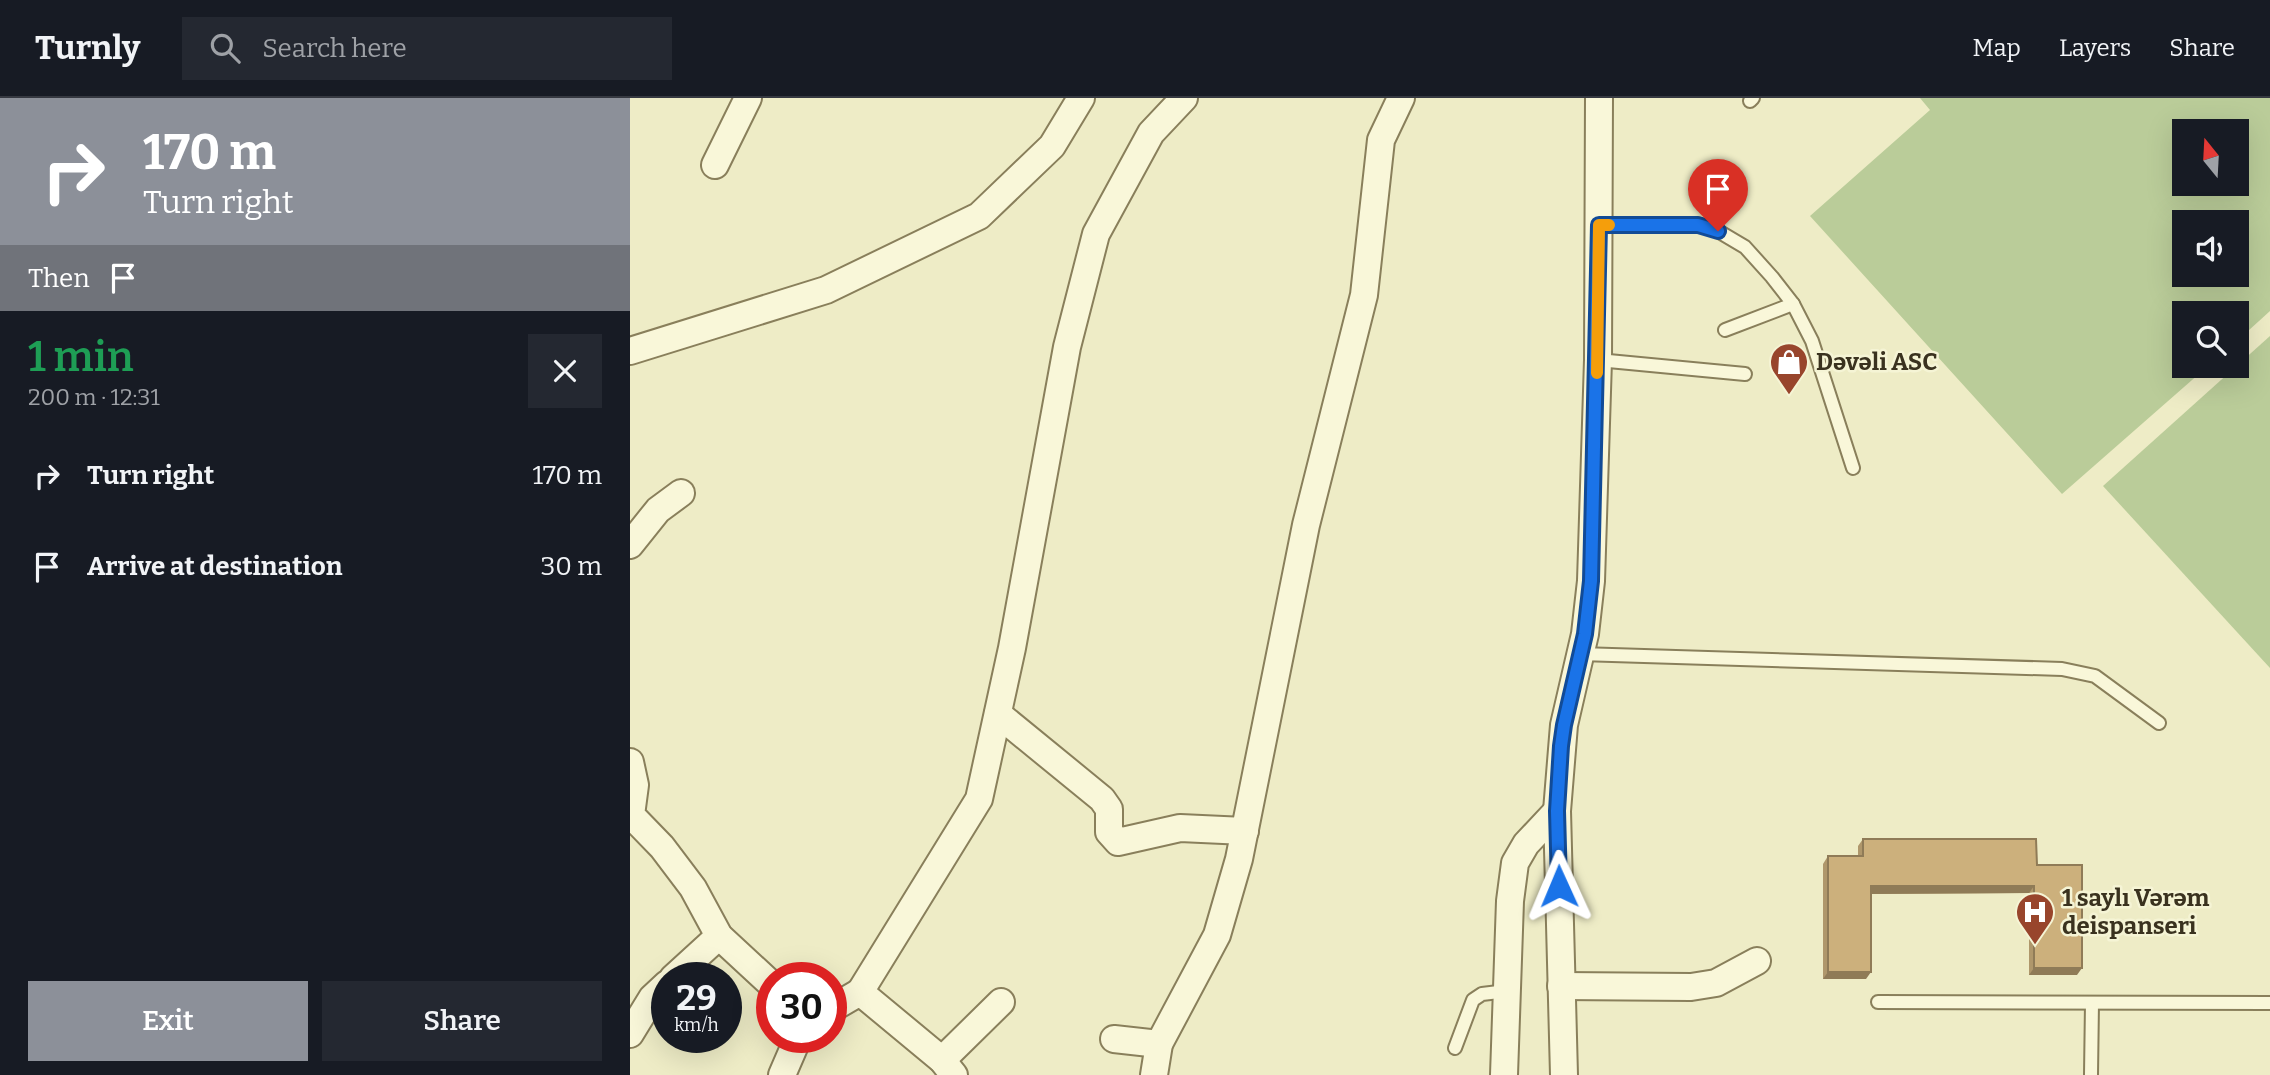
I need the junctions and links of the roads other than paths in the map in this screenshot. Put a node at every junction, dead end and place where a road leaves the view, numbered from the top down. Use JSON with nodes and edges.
{"nodes":[{"id":1,"x":748,"y":98,"type":"edge"},
{"id":2,"x":1081,"y":98,"type":"edge"},
{"id":3,"x":1184,"y":98,"type":"edge"},
{"id":4,"x":1401,"y":98,"type":"edge"},
{"id":5,"x":1599,"y":98,"type":"edge"},
{"id":6,"x":715,"y":165,"type":"dead end"},
{"id":7,"x":1599,"y":225,"type":"junction"},
{"id":8,"x":1793,"y":304,"type":"junction"},
{"id":9,"x":1725,"y":330,"type":"dead end"},
{"id":10,"x":630,"y":351,"type":"edge"},
{"id":11,"x":1598,"y":360,"type":"junction"},
{"id":12,"x":1745,"y":374,"type":"dead end"},
{"id":13,"x":1853,"y":468,"type":"dead end"},
{"id":14,"x":681,"y":493,"type":"dead end"},
{"id":15,"x":630,"y":545,"type":"edge"},
{"id":16,"x":1580,"y":654,"type":"junction"},
{"id":17,"x":998,"y":714,"type":"junction"},
{"id":18,"x":2159,"y":723,"type":"dead end"},
{"id":19,"x":630,"y":762,"type":"edge"},
{"id":20,"x":1557,"y":811,"type":"junction"},
{"id":21,"x":630,"y":816,"type":"edge"},
{"id":22,"x":1245,"y":831,"type":"junction"},
{"id":23,"x":719,"y":936,"type":"junction"},
{"id":24,"x":1757,"y":961,"type":"dead end"},
{"id":25,"x":691,"y":962,"type":"edge"},
{"id":26,"x":756,"y":970,"type":"edge"},
{"id":27,"x":1561,"y":986,"type":"junction"},
{"id":28,"x":1507,"y":991,"type":"junction"},
{"id":29,"x":860,"y":992,"type":"junction"},
{"id":30,"x":651,"y":1000,"type":"edge"},
{"id":31,"x":847,"y":1000,"type":"edge"},
{"id":32,"x":1001,"y":1002,"type":"dead end"},
{"id":33,"x":1878,"y":1002,"type":"dead end"},
{"id":34,"x":2092,"y":1003,"type":"junction"},
{"id":35,"x":2270,"y":1003,"type":"edge"},
{"id":36,"x":630,"y":1034,"type":"edge"},
{"id":37,"x":1114,"y":1039,"type":"dead end"},
{"id":38,"x":1159,"y":1044,"type":"junction"},
{"id":39,"x":1455,"y":1048,"type":"dead end"},
{"id":40,"x":792,"y":1053,"type":"edge"},
{"id":41,"x":948,"y":1067,"type":"edge"},
{"id":42,"x":782,"y":1075,"type":"edge"},
{"id":43,"x":1154,"y":1075,"type":"edge"},
{"id":44,"x":1504,"y":1075,"type":"edge"},
{"id":45,"x":1564,"y":1075,"type":"edge"},
{"id":46,"x":2091,"y":1075,"type":"edge"}],
"edges":[{"from":1,"to":6,"type":"street"},
{"from":2,"to":10,"type":"street"},
{"from":3,"to":17,"type":"street"},
{"from":4,"to":22,"type":"street"},
{"from":5,"to":7,"type":"street"},
{"from":7,"to":8,"type":"lane"},
{"from":7,"to":11,"type":"street"},
{"from":8,"to":9,"type":"lane"},
{"from":8,"to":13,"type":"lane"},
{"from":11,"to":12,"type":"lane"},
{"from":11,"to":16,"type":"street"},
{"from":14,"to":15,"type":"street"},
{"from":16,"to":18,"type":"lane"},
{"from":16,"to":20,"type":"street"},
{"from":17,"to":22,"type":"street"},
{"from":17,"to":29,"type":"street"},
{"from":19,"to":21,"type":"street"},
{"from":20,"to":27,"type":"street"},
{"from":20,"to":28,"type":"street"},
{"from":21,"to":23,"type":"street"},
{"from":22,"to":38,"type":"street"},
{"from":23,"to":25,"type":"street"},
{"from":23,"to":26,"type":"street"},
{"from":24,"to":27,"type":"street"},
{"from":27,"to":45,"type":"street"},
{"from":28,"to":39,"type":"lane"},
{"from":28,"to":44,"type":"street"},
{"from":29,"to":31,"type":"street"},
{"from":29,"to":41,"type":"street"},
{"from":30,"to":36,"type":"street"},
{"from":32,"to":41,"type":"street"},
{"from":33,"to":34,"type":"lane"},
{"from":34,"to":35,"type":"lane"},
{"from":34,"to":46,"type":"lane"},
{"from":37,"to":38,"type":"street"},
{"from":38,"to":43,"type":"street"},
{"from":40,"to":42,"type":"street"}]}
